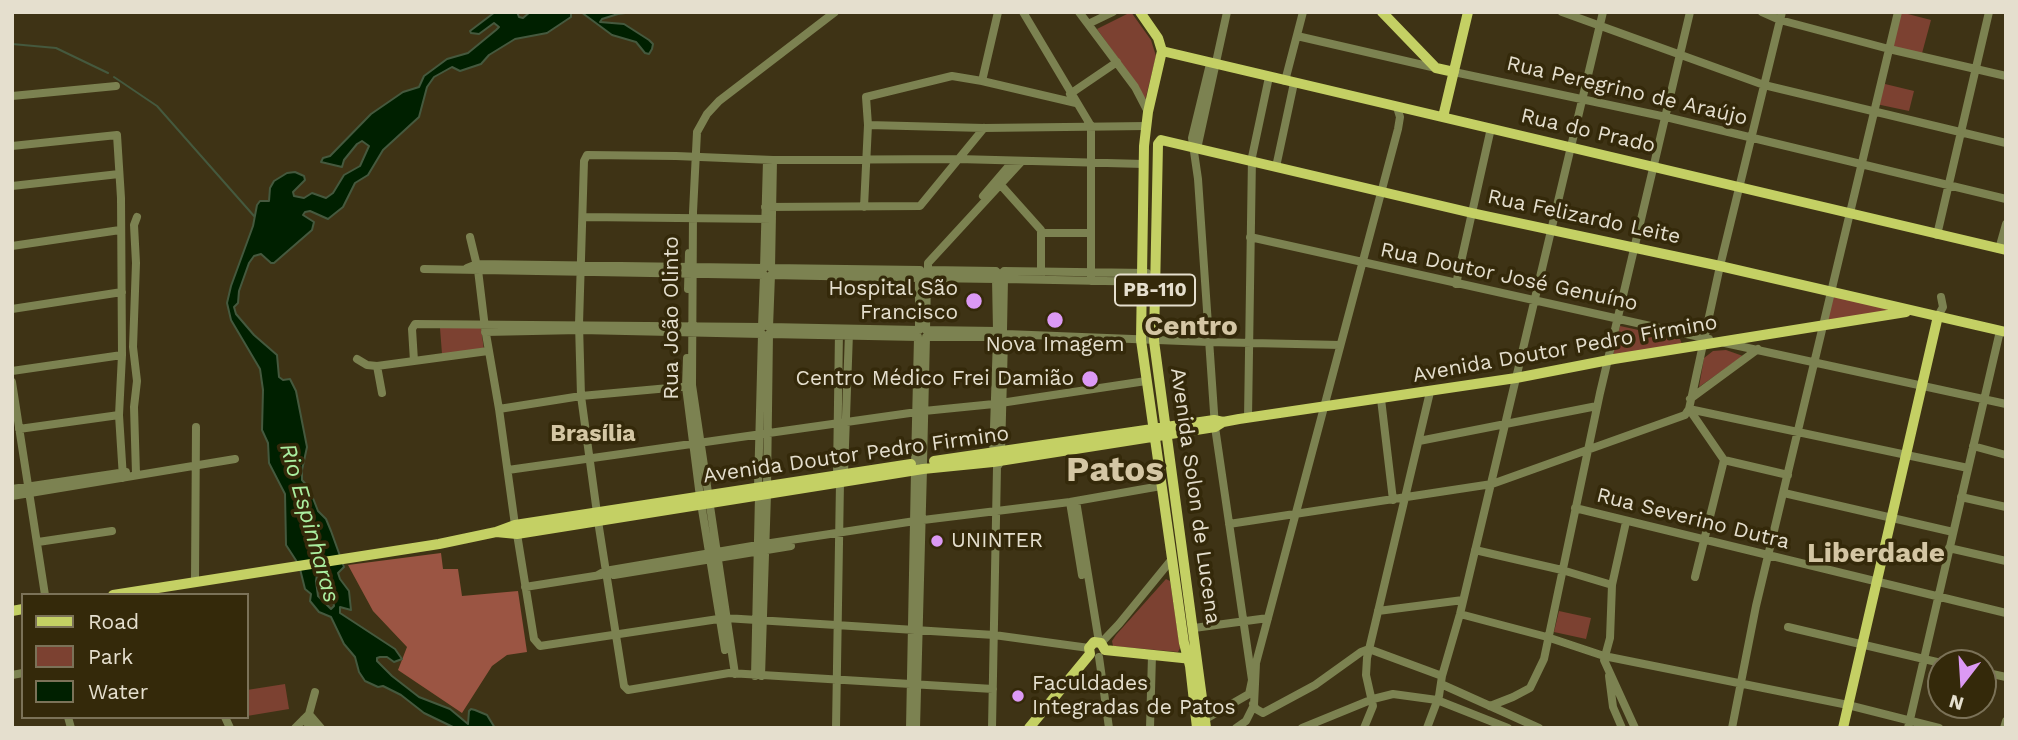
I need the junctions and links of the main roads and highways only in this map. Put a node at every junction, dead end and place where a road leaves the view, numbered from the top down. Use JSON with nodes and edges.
{"nodes":[{"id":1,"x":1140,"y":12,"type":"edge"},
{"id":2,"x":1382,"y":12,"type":"edge"},
{"id":3,"x":1468,"y":12,"type":"edge"},
{"id":4,"x":1162,"y":51,"type":"junction"},
{"id":5,"x":1454,"y":72,"type":"junction"},
{"id":6,"x":1443,"y":117,"type":"junction"},
{"id":7,"x":1158,"y":144,"type":"joint"},
{"id":8,"x":2002,"y":249,"type":"edge"},
{"id":9,"x":1143,"y":250,"type":"junction"},
{"id":10,"x":1156,"y":251,"type":"junction"},
{"id":11,"x":1912,"y":311,"type":"junction"},
{"id":12,"x":1938,"y":316,"type":"junction"},
{"id":13,"x":2003,"y":331,"type":"edge"},
{"id":14,"x":1160,"y":432,"type":"junction"},
{"id":15,"x":125,"y":593,"type":"edge"},
{"id":16,"x":1096,"y":649,"type":"junction"},
{"id":17,"x":1193,"y":659,"type":"junction"},
{"id":18,"x":1201,"y":725,"type":"edge"},
{"id":19,"x":1029,"y":728,"type":"edge"},
{"id":20,"x":1034,"y":728,"type":"edge"},
{"id":21,"x":1843,"y":728,"type":"edge"}],
"edges":[{"from":1,"to":4,"type":"main road"},
{"from":2,"to":5,"type":"main road","name":"Rua Peregrino de Araújo"},
{"from":3,"to":5,"type":"main road"},
{"from":4,"to":6,"type":"main road","name":"Rua do Prado"},
{"from":4,"to":9,"type":"main road","name":"Avenida Solon de Lucena","number":"PB-110"},
{"from":5,"to":6,"type":"main road"},
{"from":6,"to":8,"type":"main road","name":"Rua do Prado"},
{"from":7,"to":10,"type":"main road","name":"Avenida Solon de Lucena","number":"PB-110"},
{"from":7,"to":11,"type":"main road","name":"Rua Felizardo Leite","number":"PB-110"},
{"from":9,"to":10,"type":"main road"},
{"from":9,"to":14,"type":"main road","name":"Avenida Solon de Lucena","number":"PB-110"},
{"from":10,"to":14,"type":"main road","name":"Avenida Solon de Lucena","number":"PB-110"},
{"from":11,"to":12,"type":"main road","name":"Rua Felizardo Leite"},
{"from":11,"to":14,"type":"main road","name":"Avenida Doutor Pedro Firmino"},
{"from":12,"to":13,"type":"main road","name":"Rua Felizardo Leite"},
{"from":12,"to":21,"type":"main road"},
{"from":14,"to":15,"type":"main road","name":"Avenida Doutor Pedro Firmino"},
{"from":14,"to":17,"type":"main road","name":"Avenida Solon de Lucena","number":"PB-110"},
{"from":14,"to":17,"type":"main road","name":"Avenida Solon de Lucena","number":"PB-110"},
{"from":16,"to":17,"type":"main road"},
{"from":16,"to":19,"type":"main road"},
{"from":16,"to":20,"type":"main road"},
{"from":17,"to":18,"type":"main road","name":"Avenida Solon de Lucena","number":"PB-110"}]}
